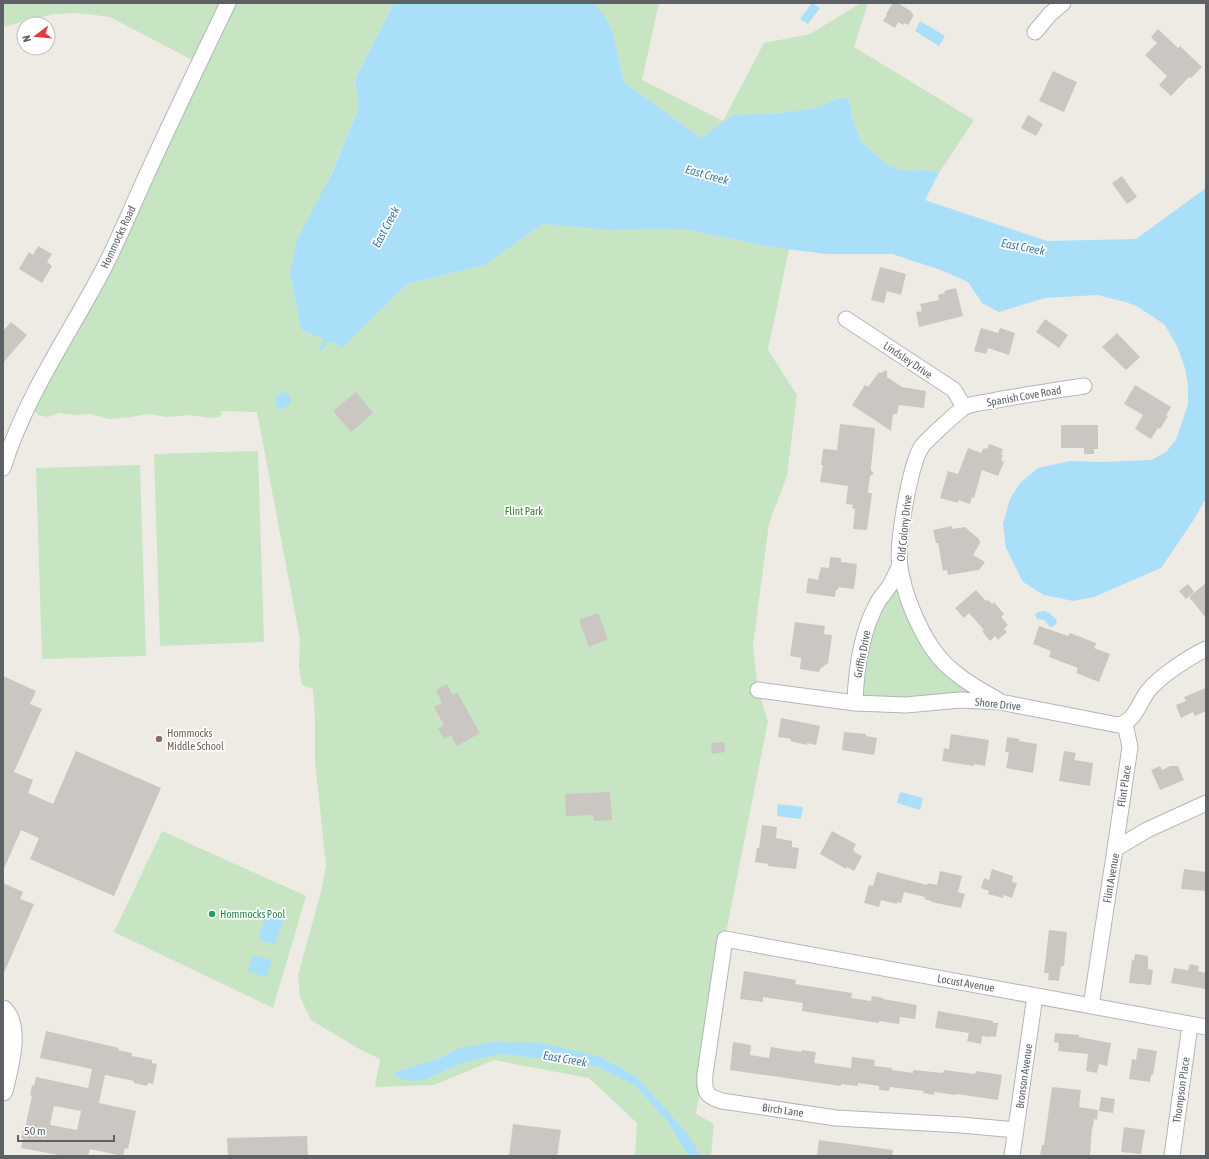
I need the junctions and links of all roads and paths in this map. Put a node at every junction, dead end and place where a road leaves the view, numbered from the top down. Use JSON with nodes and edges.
{"nodes":[{"id":1,"x":228,"y":3,"type":"edge"},
{"id":2,"x":1063,"y":3,"type":"edge"},
{"id":3,"x":1035,"y":32,"type":"dead end"},
{"id":4,"x":846,"y":319,"type":"dead end"},
{"id":5,"x":1084,"y":386,"type":"dead end"},
{"id":6,"x":964,"y":407,"type":"junction"},
{"id":7,"x":3,"y":468,"type":"edge"},
{"id":8,"x":900,"y":566,"type":"junction"},
{"id":9,"x":1206,"y":649,"type":"edge"},
{"id":10,"x":758,"y":690,"type":"dead end"},
{"id":11,"x":1000,"y":702,"type":"junction"},
{"id":12,"x":855,"y":703,"type":"junction"},
{"id":13,"x":1125,"y":724,"type":"junction"},
{"id":14,"x":1206,"y":803,"type":"edge"},
{"id":15,"x":1115,"y":849,"type":"junction"},
{"id":16,"x":725,"y":939,"type":"joint"},
{"id":17,"x":1034,"y":996,"type":"junction"},
{"id":18,"x":1091,"y":1006,"type":"junction"},
{"id":19,"x":3,"y":1010,"type":"edge"},
{"id":20,"x":1190,"y":1025,"type":"junction"},
{"id":21,"x":1206,"y":1027,"type":"edge"},
{"id":22,"x":3,"y":1091,"type":"edge"},
{"id":23,"x":1016,"y":1130,"type":"junction"},
{"id":24,"x":1012,"y":1156,"type":"edge"},
{"id":25,"x":1172,"y":1156,"type":"edge"}],
"edges":[{"from":1,"to":7,"type":"street","name":"Hommocks Road"},
{"from":2,"to":3,"type":"street"},
{"from":4,"to":6,"type":"street","name":"Lindsley Drive"},
{"from":5,"to":6,"type":"street","name":"Spanish Cove Road"},
{"from":6,"to":8,"type":"street","name":"Old Colony Drive"},
{"from":8,"to":11,"type":"street","name":"Old Colony Drive"},
{"from":8,"to":12,"type":"street","name":"Griffin Drive"},
{"from":9,"to":13,"type":"street"},
{"from":10,"to":12,"type":"street","name":"Shore Drive"},
{"from":11,"to":12,"type":"street","name":"Shore Drive"},
{"from":11,"to":13,"type":"street","name":"Shore Drive"},
{"from":13,"to":15,"type":"street","name":"Flint Place"},
{"from":14,"to":15,"type":"street","name":"Flint Avenue"},
{"from":15,"to":18,"type":"street","name":"Flint Avenue"},
{"from":16,"to":17,"type":"street","name":"Locust Avenue"},
{"from":16,"to":23,"type":"street","name":"Birch Lane"},
{"from":17,"to":18,"type":"street","name":"Locust Avenue"},
{"from":17,"to":23,"type":"street","name":"Bronson Avenue"},
{"from":18,"to":20,"type":"street","name":"Locust Avenue"},
{"from":19,"to":22,"type":"street"},
{"from":20,"to":21,"type":"street","name":"Locust Avenue"},
{"from":20,"to":25,"type":"street","name":"Thompson Place"},
{"from":23,"to":24,"type":"street","name":"Bronson Avenue"}]}
